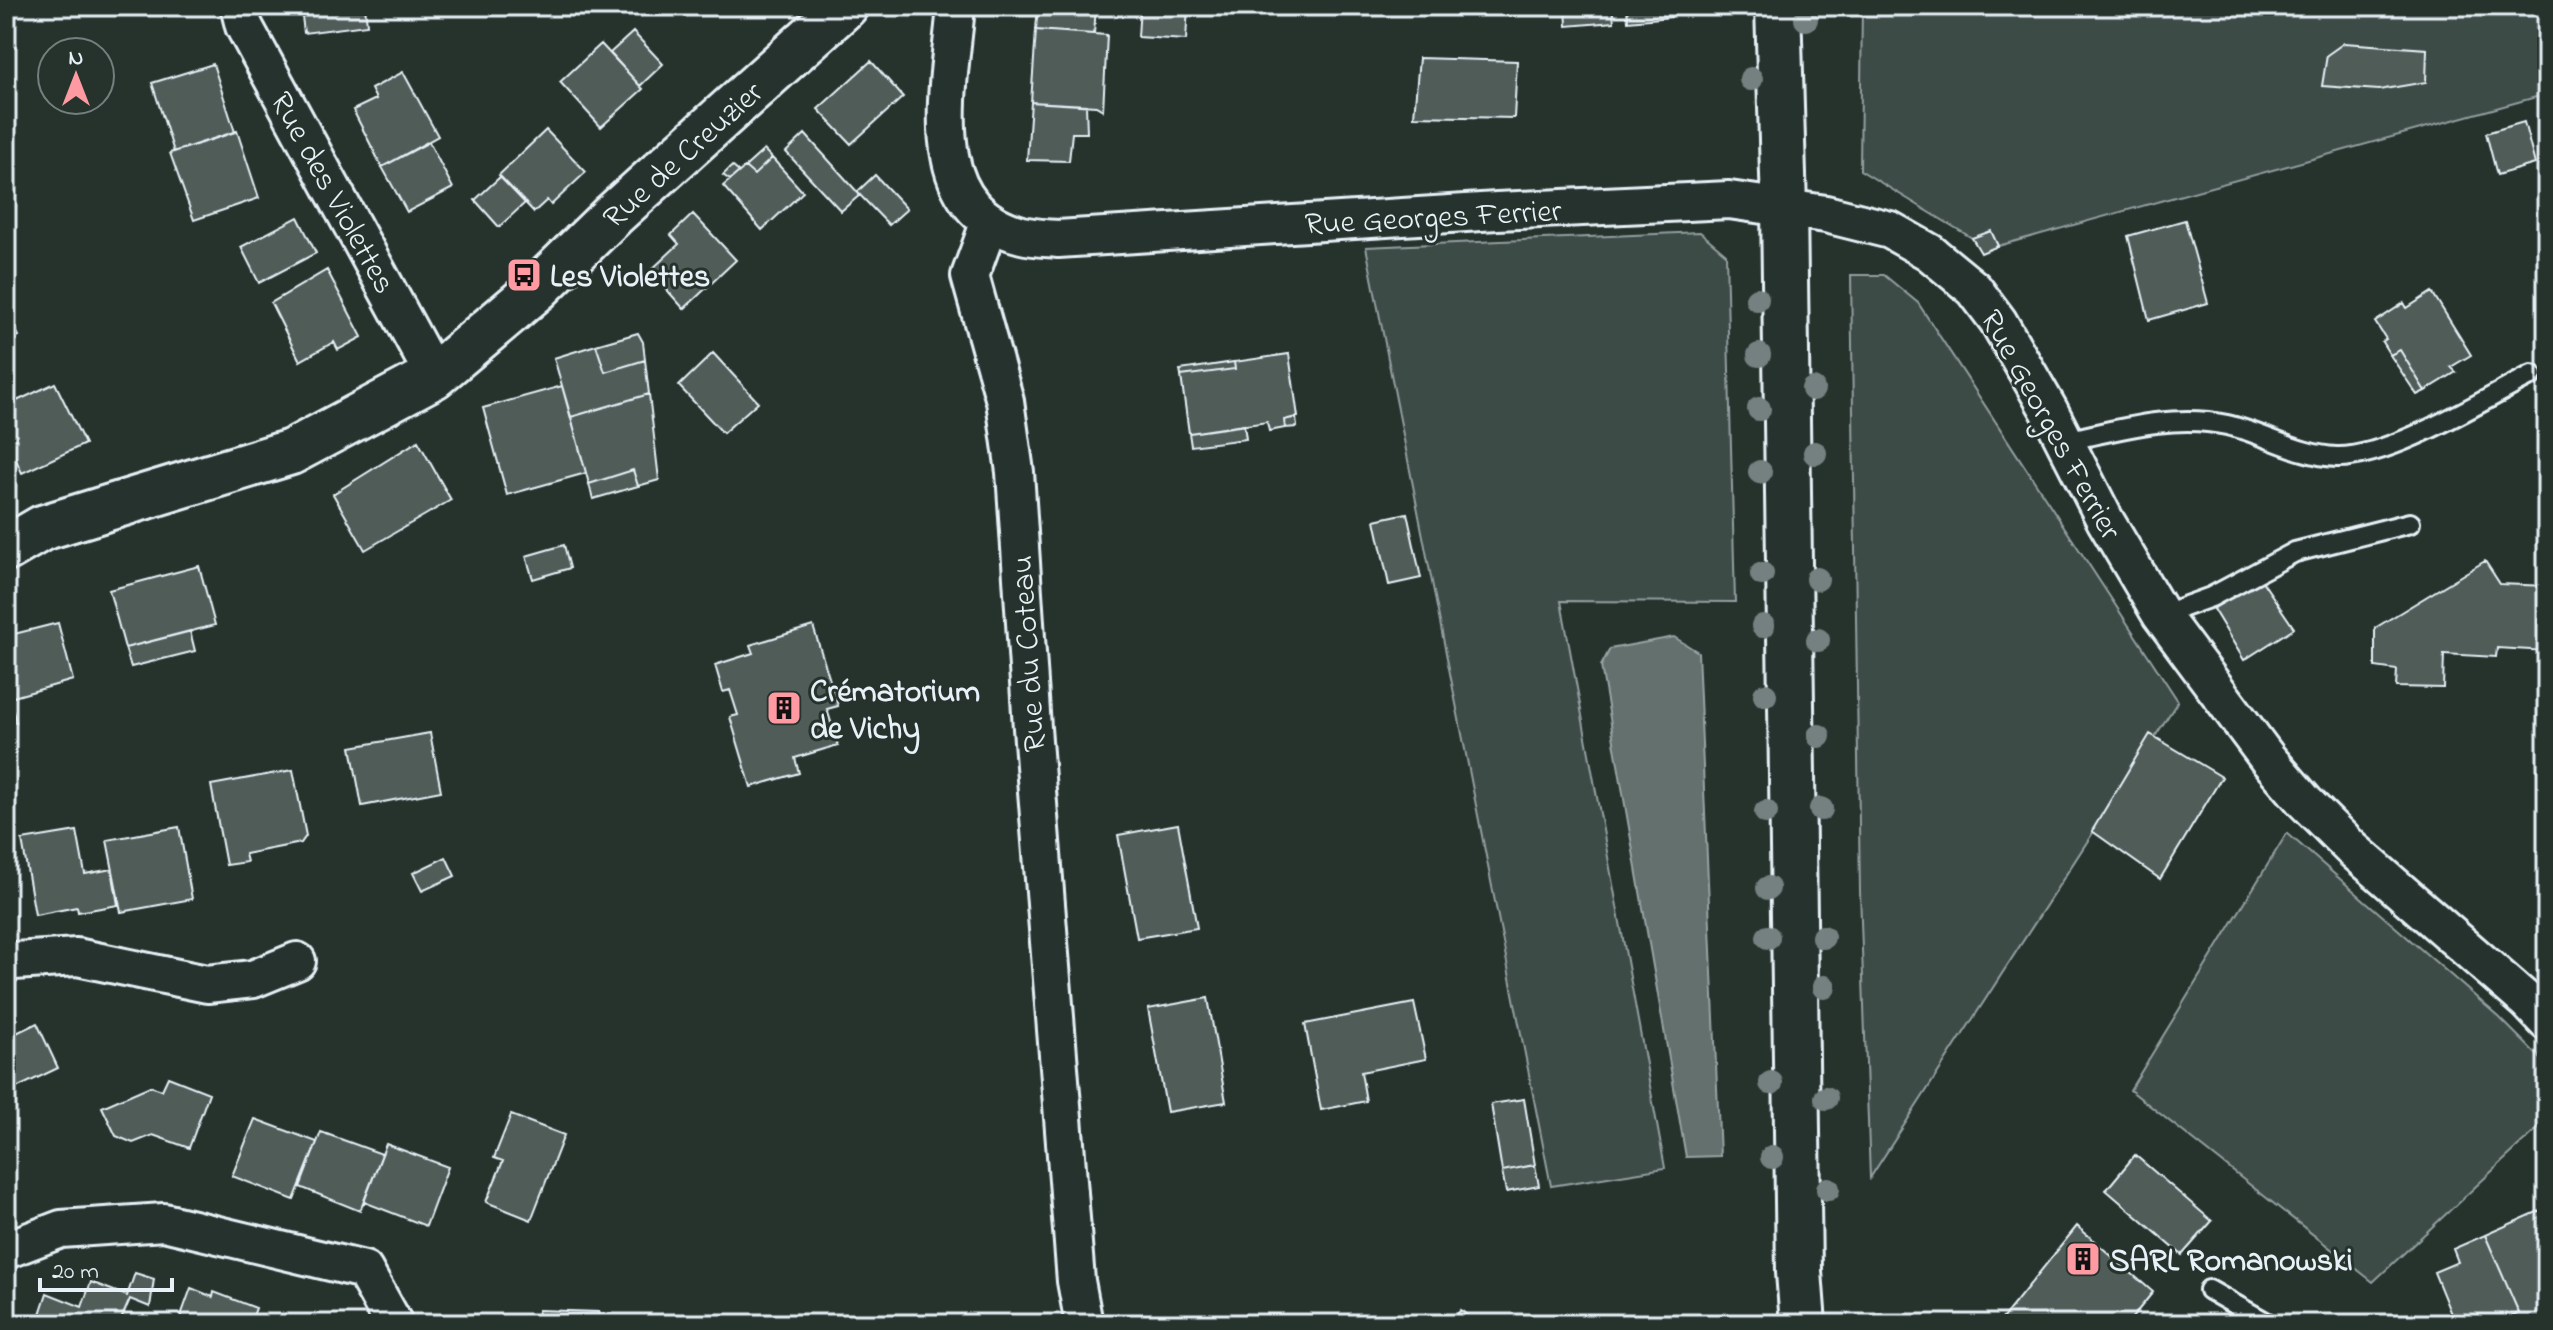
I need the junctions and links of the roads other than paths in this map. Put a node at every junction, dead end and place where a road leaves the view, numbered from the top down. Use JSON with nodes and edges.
{"nodes":[{"id":1,"x":239,"y":6,"type":"edge"},
{"id":2,"x":845,"y":6,"type":"edge"},
{"id":3,"x":956,"y":6,"type":"edge"},
{"id":4,"x":1778,"y":6,"type":"edge"},
{"id":5,"x":1784,"y":208,"type":"junction"},
{"id":6,"x":990,"y":221,"type":"junction"},
{"id":7,"x":2532,"y":375,"type":"dead end"},
{"id":8,"x":434,"y":376,"type":"junction"},
{"id":9,"x":2065,"y":441,"type":"junction"},
{"id":10,"x":2410,"y":523,"type":"dead end"},
{"id":11,"x":6,"y":549,"type":"edge"},
{"id":12,"x":2161,"y":615,"type":"junction"},
{"id":13,"x":297,"y":961,"type":"dead end"},
{"id":14,"x":6,"y":964,"type":"edge"},
{"id":15,"x":2547,"y":1022,"type":"edge"},
{"id":16,"x":6,"y":1250,"type":"edge"},
{"id":17,"x":2209,"y":1290,"type":"dead end"},
{"id":18,"x":1800,"y":1304,"type":"edge"},
{"id":19,"x":394,"y":1324,"type":"edge"},
{"id":20,"x":1084,"y":1324,"type":"edge"},
{"id":21,"x":2269,"y":1324,"type":"edge"}],
"edges":[{"from":1,"to":8,"type":"street","name":"Rue des Violettes"},
{"from":2,"to":8,"type":"street","name":"Rue de Creuzier"},
{"from":3,"to":6,"type":"street"},
{"from":4,"to":5,"type":"street"},
{"from":5,"to":6,"type":"street","name":"Rue Georges Ferrier"},
{"from":5,"to":9,"type":"street","name":"Rue Georges Ferrier"},
{"from":5,"to":18,"type":"street"},
{"from":6,"to":20,"type":"street","name":"Rue du Coteau"},
{"from":7,"to":9,"type":"lane"},
{"from":8,"to":11,"type":"street","name":"Rue de Creuzier"},
{"from":9,"to":12,"type":"street","name":"Rue Georges Ferrier"},
{"from":10,"to":12,"type":"lane"},
{"from":12,"to":15,"type":"street","name":"Rue Georges Ferrier"},
{"from":13,"to":14,"type":"street"},
{"from":16,"to":19,"type":"street"},
{"from":17,"to":21,"type":"lane"}]}
